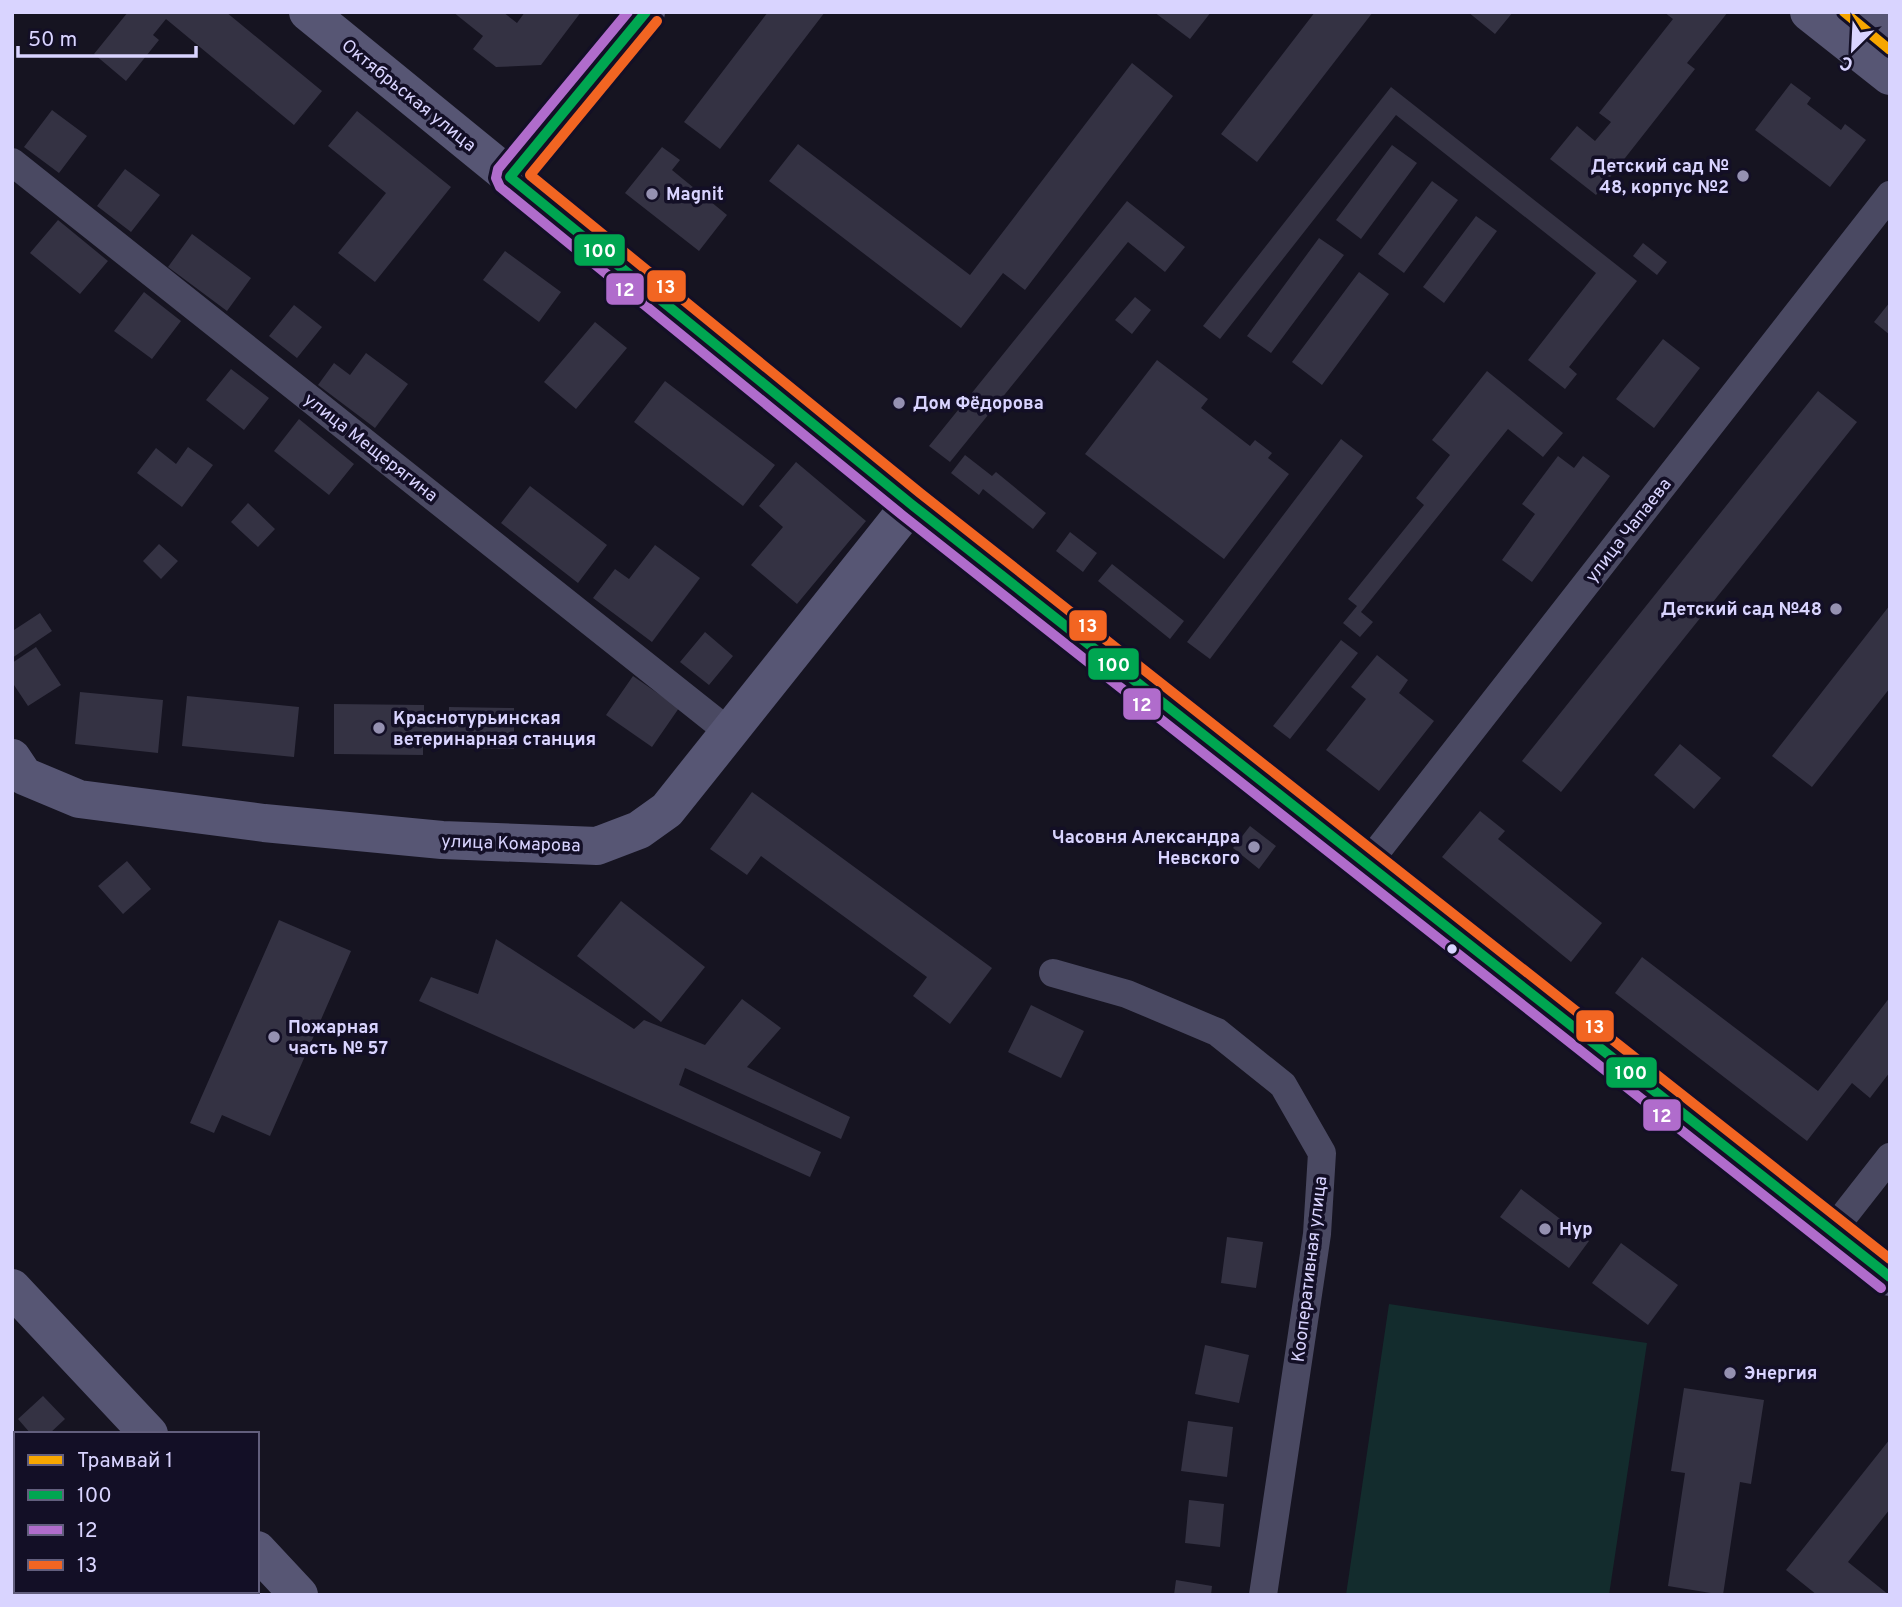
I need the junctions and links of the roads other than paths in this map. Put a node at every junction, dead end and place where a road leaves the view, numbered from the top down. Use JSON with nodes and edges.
{"nodes":[{"id":1,"x":308,"y":12,"type":"edge"},
{"id":2,"x":646,"y":12,"type":"edge"},
{"id":3,"x":1810,"y":12,"type":"edge"},
{"id":4,"x":1877,"y":12,"type":"edge"},
{"id":5,"x":1890,"y":22,"type":"edge"},
{"id":6,"x":1890,"y":76,"type":"edge"},
{"id":7,"x":12,"y":162,"type":"edge"},
{"id":8,"x":510,"y":177,"type":"junction"},
{"id":9,"x":1890,"y":195,"type":"edge"},
{"id":10,"x":911,"y":504,"type":"junction"},
{"id":11,"x":729,"y":732,"type":"junction"},
{"id":12,"x":12,"y":758,"type":"edge"},
{"id":13,"x":1367,"y":864,"type":"junction"},
{"id":14,"x":1053,"y":973,"type":"dead end"},
{"id":15,"x":1890,"y":1157,"type":"edge"},
{"id":16,"x":1832,"y":1231,"type":"junction"},
{"id":17,"x":1890,"y":1277,"type":"edge"},
{"id":18,"x":12,"y":1288,"type":"edge"},
{"id":19,"x":147,"y":1432,"type":"edge"},
{"id":20,"x":259,"y":1552,"type":"edge"},
{"id":21,"x":299,"y":1595,"type":"edge"},
{"id":22,"x":1263,"y":1595,"type":"edge"}],
"edges":[{"from":1,"to":8,"type":"main road","name":"Октябрьская улица"},
{"from":2,"to":8,"type":"main road"},
{"from":3,"to":6,"type":"main road"},
{"from":4,"to":5,"type":"main road"},
{"from":7,"to":11,"type":"street","name":"улица Мещерягина"},
{"from":8,"to":10,"type":"main road","name":"Октябрьская улица"},
{"from":9,"to":13,"type":"street","name":"улица Чапаева"},
{"from":10,"to":11,"type":"main road","name":"улица Комарова"},
{"from":10,"to":13,"type":"main road","name":"Октябрьская улица"},
{"from":11,"to":12,"type":"main road","name":"улица Комарова"},
{"from":13,"to":16,"type":"main road","name":"Октябрьская улица"},
{"from":14,"to":22,"type":"street","name":"Кооперативная улица"},
{"from":15,"to":16,"type":"street"},
{"from":16,"to":17,"type":"main road","name":"Октябрьская улица"},
{"from":18,"to":19,"type":"main road"},
{"from":20,"to":21,"type":"main road"}]}
